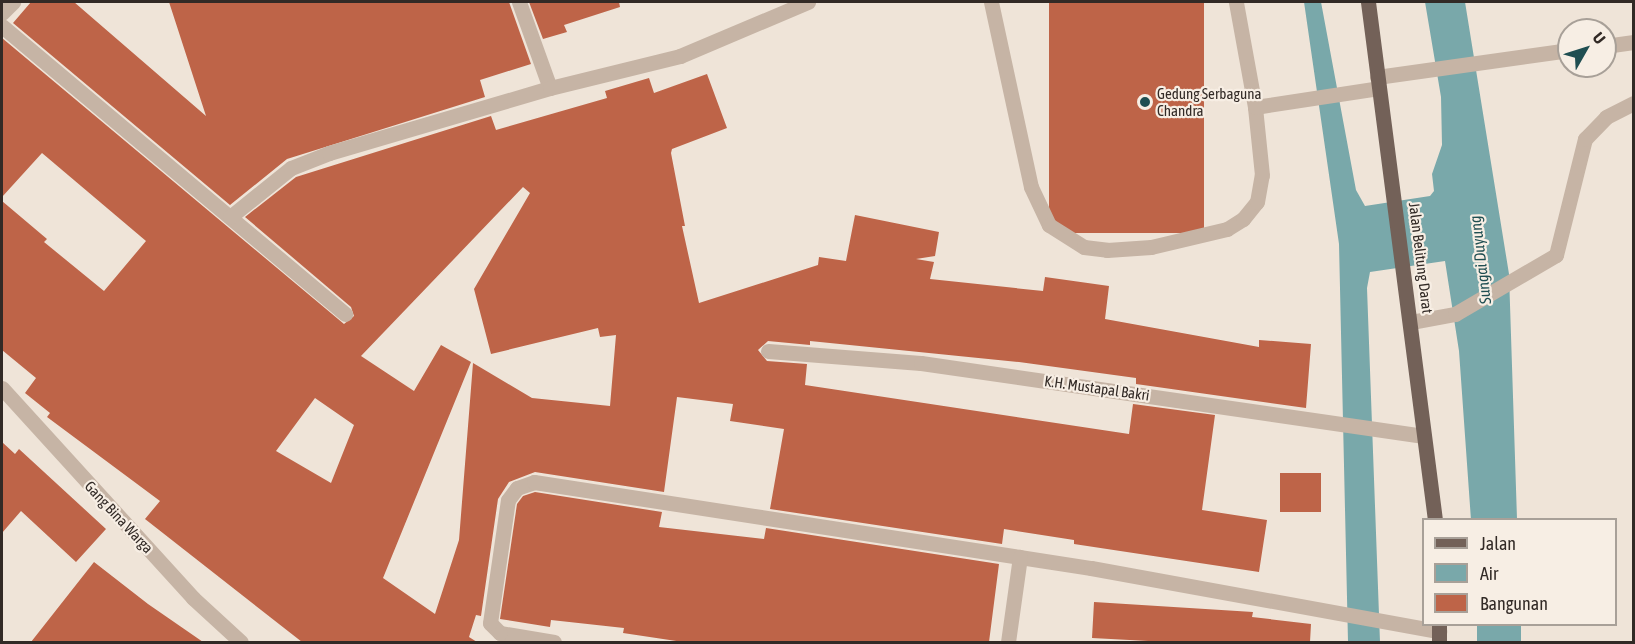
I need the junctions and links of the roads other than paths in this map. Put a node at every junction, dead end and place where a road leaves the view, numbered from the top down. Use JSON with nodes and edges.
{"nodes":[{"id":1,"x":13,"y":2,"type":"edge"},
{"id":2,"x":519,"y":2,"type":"edge"},
{"id":3,"x":808,"y":2,"type":"edge"},
{"id":4,"x":991,"y":2,"type":"edge"},
{"id":5,"x":1236,"y":2,"type":"edge"},
{"id":6,"x":1369,"y":2,"type":"edge"},
{"id":7,"x":2,"y":13,"type":"edge"},
{"id":8,"x":2,"y":26,"type":"edge"},
{"id":9,"x":1634,"y":42,"type":"edge"},
{"id":10,"x":1617,"y":44,"type":"edge"},
{"id":11,"x":1557,"y":52,"type":"edge"},
{"id":12,"x":1378,"y":82,"type":"junction"},
{"id":13,"x":550,"y":88,"type":"junction"},
{"id":14,"x":1634,"y":103,"type":"edge"},
{"id":15,"x":1255,"y":107,"type":"junction"},
{"id":16,"x":230,"y":218,"type":"junction"},
{"id":17,"x":345,"y":314,"type":"dead end"},
{"id":18,"x":1411,"y":322,"type":"junction"},
{"id":19,"x":768,"y":351,"type":"dead end"},
{"id":20,"x":2,"y":388,"type":"edge"},
{"id":21,"x":1424,"y":436,"type":"junction"},
{"id":22,"x":1436,"y":518,"type":"edge"},
{"id":23,"x":1020,"y":557,"type":"junction"},
{"id":24,"x":1439,"y":632,"type":"edge"},
{"id":25,"x":241,"y":642,"type":"edge"},
{"id":26,"x":554,"y":642,"type":"edge"},
{"id":27,"x":1008,"y":642,"type":"edge"}],
"edges":[{"from":1,"to":7,"type":"street"},
{"from":2,"to":13,"type":"street"},
{"from":3,"to":13,"type":"street"},
{"from":4,"to":15,"type":"street"},
{"from":5,"to":15,"type":"street"},
{"from":6,"to":12,"type":"main road","name":"Jalan Belitung Darat"},
{"from":8,"to":16,"type":"street"},
{"from":9,"to":10,"type":"street"},
{"from":11,"to":12,"type":"street"},
{"from":12,"to":15,"type":"street"},
{"from":12,"to":18,"type":"main road","name":"Jalan Belitung Darat"},
{"from":13,"to":16,"type":"street"},
{"from":14,"to":18,"type":"street"},
{"from":16,"to":17,"type":"street"},
{"from":18,"to":21,"type":"main road","name":"Jalan Belitung Darat"},
{"from":19,"to":21,"type":"street","name":"K.H. Mustapal Bakri"},
{"from":20,"to":25,"type":"street","name":"Gang Bina Warga"},
{"from":21,"to":22,"type":"main road","name":"Jalan Belitung Darat"},
{"from":23,"to":24,"type":"street"},
{"from":23,"to":26,"type":"street"},
{"from":23,"to":27,"type":"street"}]}
